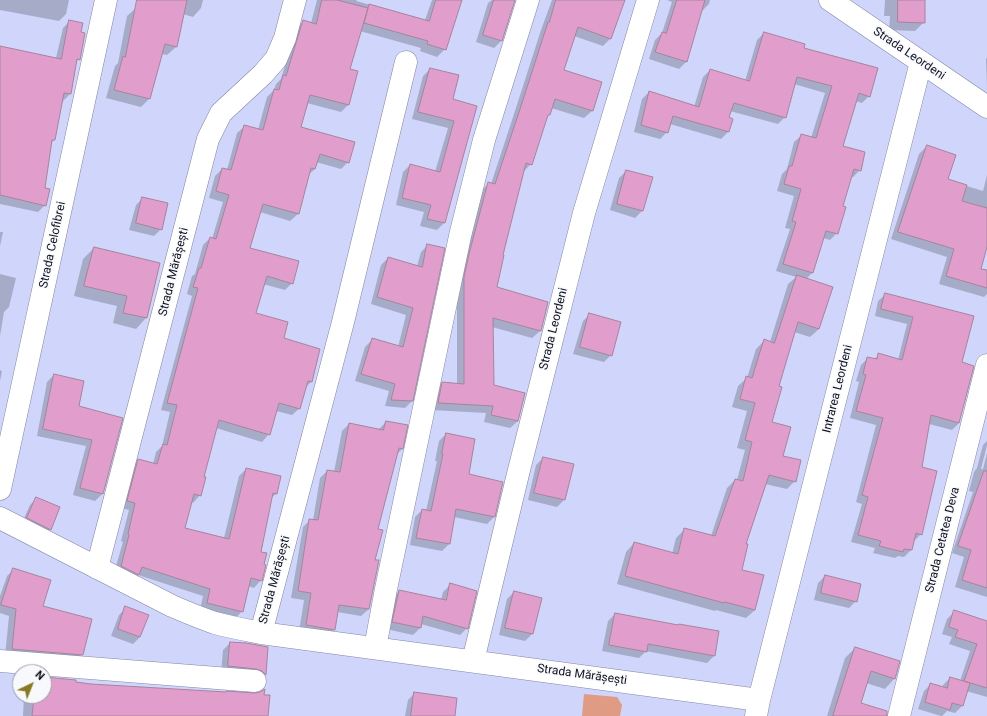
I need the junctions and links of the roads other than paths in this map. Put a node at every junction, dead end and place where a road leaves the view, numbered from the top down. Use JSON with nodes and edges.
{"nodes":[{"id":1,"x":106,"y":0,"type":"edge"},
{"id":2,"x":294,"y":0,"type":"edge"},
{"id":3,"x":528,"y":0,"type":"edge"},
{"id":4,"x":648,"y":0,"type":"edge"},
{"id":5,"x":830,"y":0,"type":"edge"},
{"id":6,"x":406,"y":62,"type":"dead end"},
{"id":7,"x":921,"y":62,"type":"junction"},
{"id":8,"x":987,"y":107,"type":"edge"},
{"id":9,"x":987,"y":365,"type":"edge"},
{"id":10,"x":0,"y":489,"type":"edge"},
{"id":11,"x":0,"y":518,"type":"edge"},
{"id":12,"x":97,"y":568,"type":"junction"},
{"id":13,"x":261,"y":633,"type":"junction"},
{"id":14,"x":375,"y":648,"type":"junction"},
{"id":15,"x":0,"y":661,"type":"edge"},
{"id":16,"x":473,"y":661,"type":"junction"},
{"id":17,"x":256,"y":681,"type":"dead end"},
{"id":18,"x":758,"y":708,"type":"edge"},
{"id":19,"x":899,"y":716,"type":"edge"}],
"edges":[{"from":1,"to":10,"type":"street","name":"Strada Celofibrei"},
{"from":2,"to":12,"type":"street","name":"Strada Mărășești"},
{"from":3,"to":14,"type":"street"},
{"from":4,"to":16,"type":"street","name":"Strada Leordeni"},
{"from":5,"to":7,"type":"street","name":"Strada Leordeni"},
{"from":6,"to":13,"type":"street","name":"Strada Mărășești"},
{"from":7,"to":8,"type":"street","name":"Strada Leordeni"},
{"from":7,"to":18,"type":"street","name":"Intrarea Leordeni"},
{"from":9,"to":19,"type":"street","name":"Strada Cetatea Deva"},
{"from":11,"to":12,"type":"street","name":"Strada Mărășești"},
{"from":12,"to":13,"type":"street","name":"Strada Mărășești"},
{"from":13,"to":14,"type":"street","name":"Strada Mărășești"},
{"from":14,"to":16,"type":"street","name":"Strada Mărășești"},
{"from":15,"to":17,"type":"street"},
{"from":16,"to":18,"type":"street","name":"Strada Mărășești"}]}
